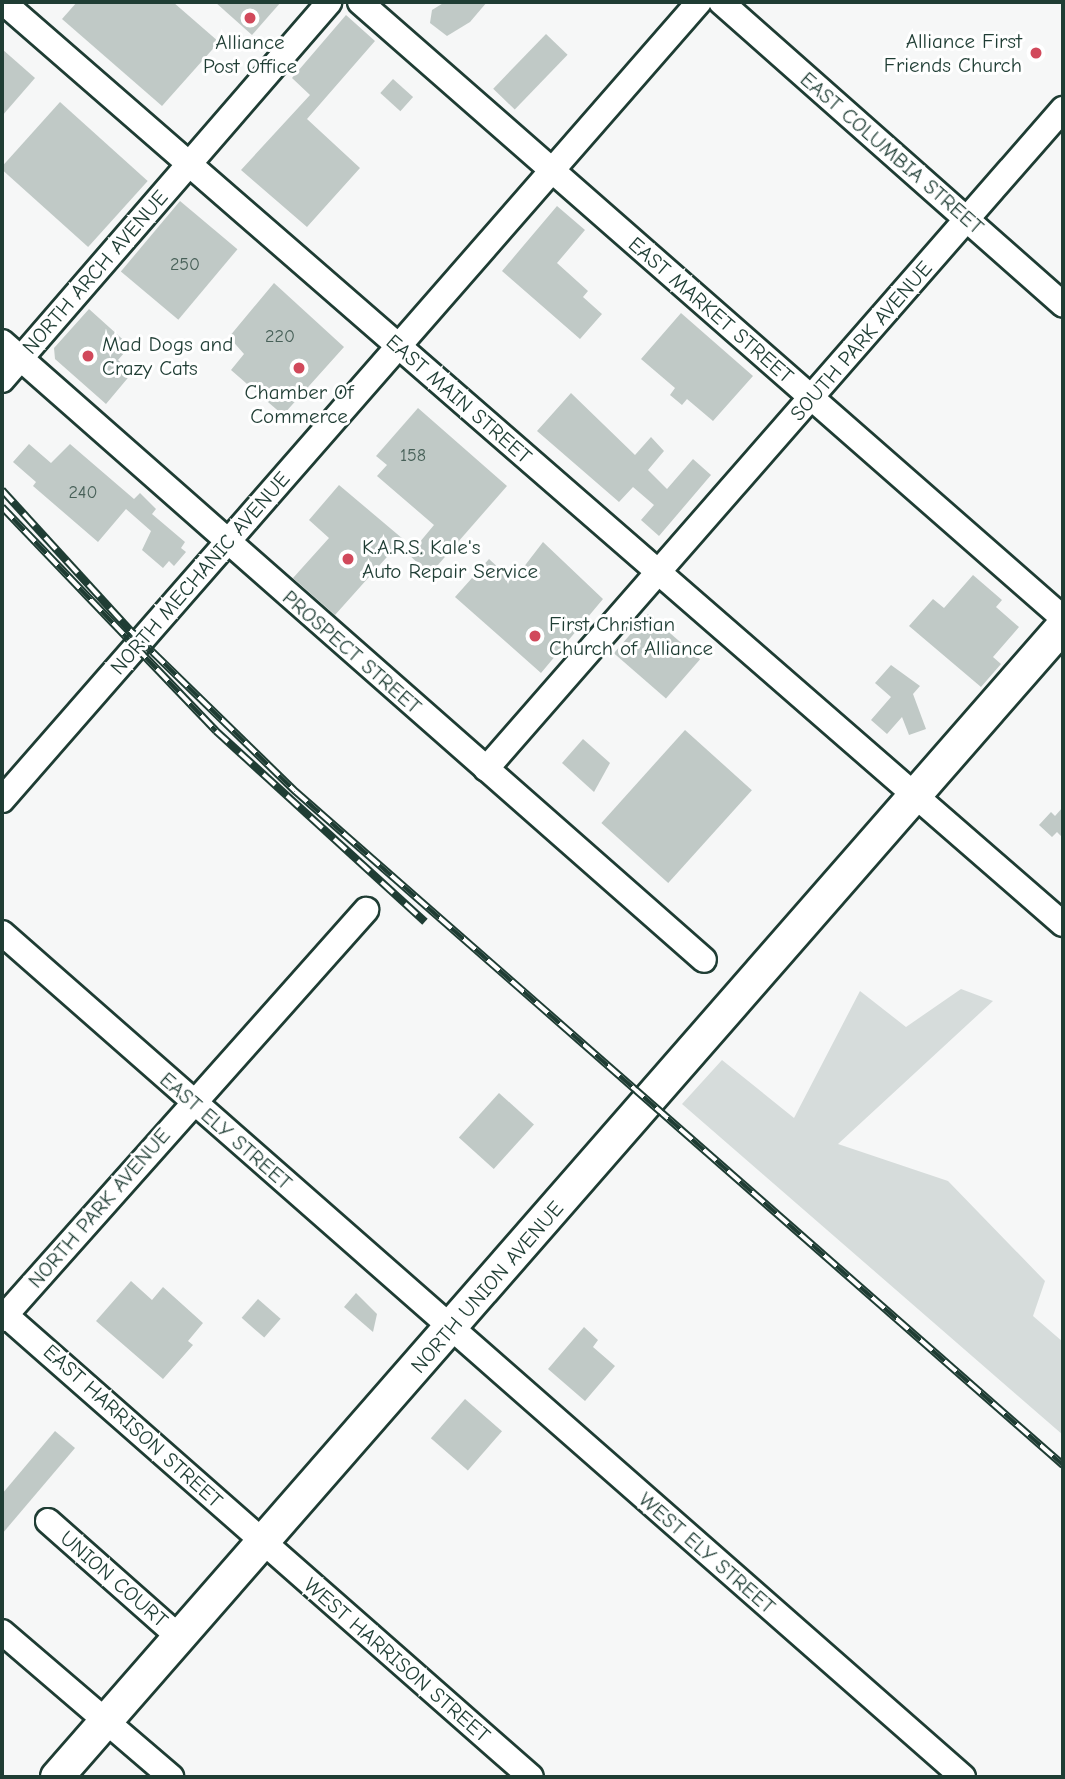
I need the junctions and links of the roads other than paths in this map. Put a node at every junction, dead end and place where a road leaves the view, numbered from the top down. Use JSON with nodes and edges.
{"nodes":[{"id":1,"x":3,"y":2,"type":"edge"},
{"id":2,"x":329,"y":2,"type":"edge"},
{"id":3,"x":360,"y":2,"type":"edge"},
{"id":4,"x":699,"y":2,"type":"edge"},
{"id":5,"x":721,"y":2,"type":"edge"},
{"id":6,"x":1063,"y":109,"type":"edge"},
{"id":7,"x":188,"y":163,"type":"junction"},
{"id":8,"x":551,"y":169,"type":"junction"},
{"id":9,"x":967,"y":219,"type":"junction"},
{"id":10,"x":1063,"y":305,"type":"edge"},
{"id":11,"x":2,"y":342,"type":"edge"},
{"id":12,"x":398,"y":345,"type":"junction"},
{"id":13,"x":21,"y":359,"type":"junction"},
{"id":14,"x":2,"y":380,"type":"edge"},
{"id":15,"x":811,"y":397,"type":"junction"},
{"id":16,"x":227,"y":542,"type":"junction"},
{"id":17,"x":658,"y":572,"type":"junction"},
{"id":18,"x":1063,"y":618,"type":"edge"},
{"id":19,"x":1063,"y":626,"type":"edge"},
{"id":20,"x":486,"y":769,"type":"junction"},
{"id":21,"x":915,"y":796,"type":"junction"},
{"id":22,"x":2,"y":800,"type":"edge"},
{"id":23,"x":366,"y":910,"type":"dead end"},
{"id":24,"x":1063,"y":924,"type":"edge"},
{"id":25,"x":2,"y":933,"type":"edge"},
{"id":26,"x":704,"y":960,"type":"dead end"},
{"id":27,"x":192,"y":1102,"type":"junction"},
{"id":28,"x":3,"y":1315,"type":"edge"},
{"id":29,"x":451,"y":1328,"type":"junction"},
{"id":30,"x":48,"y":1521,"type":"dead end"},
{"id":31,"x":263,"y":1542,"type":"junction"},
{"id":32,"x":2,"y":1632,"type":"edge"},
{"id":33,"x":179,"y":1637,"type":"junction"},
{"id":34,"x":106,"y":1721,"type":"junction"},
{"id":35,"x":57,"y":1777,"type":"edge"},
{"id":36,"x":171,"y":1777,"type":"edge"},
{"id":37,"x":531,"y":1777,"type":"edge"},
{"id":38,"x":963,"y":1777,"type":"edge"}],
"edges":[{"from":1,"to":7,"type":"street","name":"EAST MAIN STREET"},
{"from":2,"to":7,"type":"street","name":"NORTH ARCH AVENUE"},
{"from":3,"to":8,"type":"street","name":"EAST MARKET STREET"},
{"from":4,"to":8,"type":"street","name":"NORTH MECHANIC AVENUE"},
{"from":5,"to":9,"type":"street","name":"EAST COLUMBIA STREET"},
{"from":6,"to":9,"type":"street","name":"SOUTH PARK AVENUE"},
{"from":7,"to":12,"type":"street","name":"EAST MAIN STREET"},
{"from":7,"to":13,"type":"street","name":"NORTH ARCH AVENUE"},
{"from":8,"to":12,"type":"street","name":"NORTH MECHANIC AVENUE"},
{"from":8,"to":15,"type":"street","name":"EAST MARKET STREET"},
{"from":9,"to":10,"type":"street","name":"EAST COLUMBIA STREET"},
{"from":9,"to":15,"type":"street","name":"SOUTH PARK AVENUE"},
{"from":11,"to":13,"type":"street","name":"PROSPECT STREET"},
{"from":12,"to":16,"type":"street","name":"NORTH MECHANIC AVENUE"},
{"from":12,"to":17,"type":"street","name":"EAST MAIN STREET"},
{"from":13,"to":14,"type":"street","name":"NORTH ARCH AVENUE"},
{"from":13,"to":16,"type":"street","name":"PROSPECT STREET"},
{"from":15,"to":17,"type":"street","name":"SOUTH PARK AVENUE"},
{"from":15,"to":18,"type":"street","name":"EAST MARKET STREET"},
{"from":16,"to":20,"type":"street","name":"PROSPECT STREET"},
{"from":16,"to":22,"type":"street","name":"NORTH MECHANIC AVENUE"},
{"from":17,"to":20,"type":"street"},
{"from":17,"to":21,"type":"street","name":"EAST MAIN STREET"},
{"from":19,"to":21,"type":"main road","name":"NORTH UNION AVENUE"},
{"from":20,"to":26,"type":"street","name":"PROSPECT STREET"},
{"from":21,"to":24,"type":"street","name":"EAST MAIN STREET"},
{"from":21,"to":29,"type":"main road","name":"NORTH UNION AVENUE"},
{"from":23,"to":27,"type":"street","name":"NORTH PARK AVENUE"},
{"from":25,"to":27,"type":"street","name":"EAST ELY STREET"},
{"from":27,"to":28,"type":"street","name":"NORTH PARK AVENUE"},
{"from":27,"to":29,"type":"street","name":"EAST ELY STREET"},
{"from":28,"to":31,"type":"street","name":"EAST HARRISON STREET"},
{"from":29,"to":31,"type":"main road","name":"NORTH UNION AVENUE"},
{"from":29,"to":38,"type":"street","name":"WEST ELY STREET"},
{"from":30,"to":33,"type":"street","name":"UNION COURT"},
{"from":31,"to":33,"type":"main road","name":"NORTH UNION AVENUE"},
{"from":31,"to":37,"type":"street","name":"WEST HARRISON STREET"},
{"from":32,"to":34,"type":"street"},
{"from":33,"to":34,"type":"main road","name":"NORTH UNION AVENUE"},
{"from":34,"to":35,"type":"main road","name":"NORTH UNION AVENUE"},
{"from":34,"to":36,"type":"street"}]}
